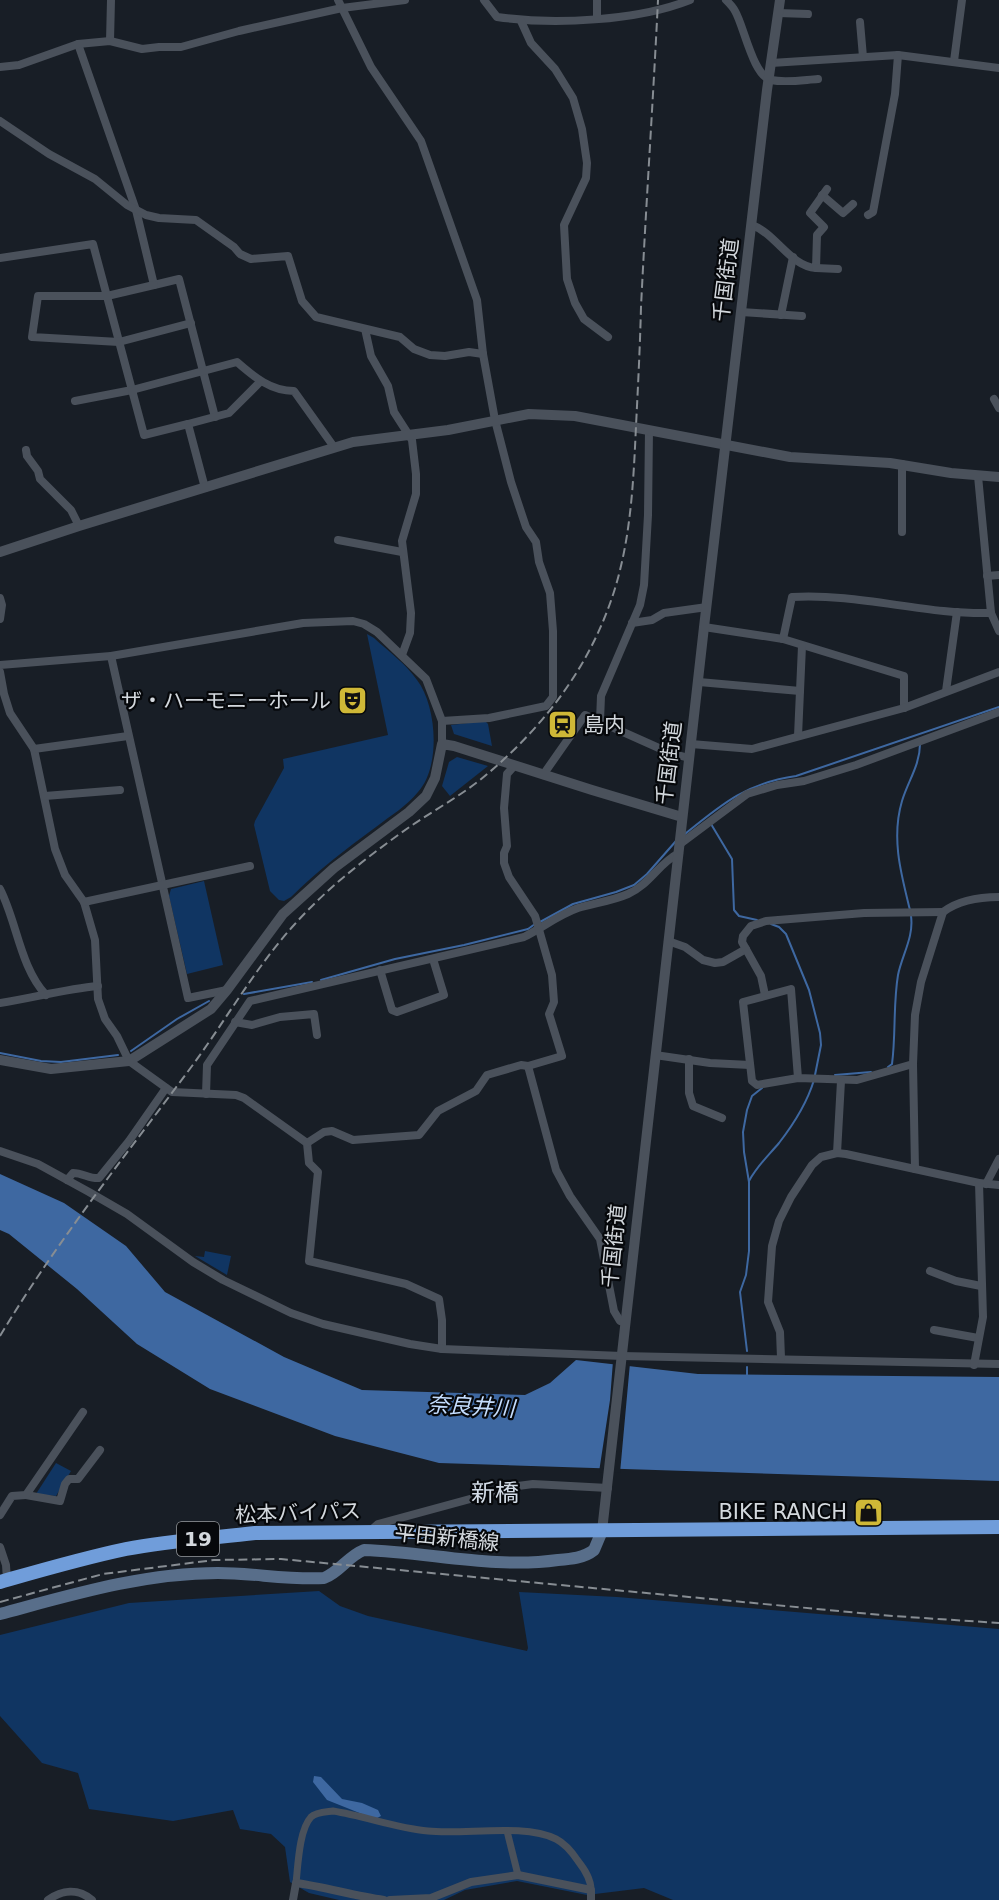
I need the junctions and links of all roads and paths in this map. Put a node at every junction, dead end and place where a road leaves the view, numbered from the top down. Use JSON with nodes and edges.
{"nodes":[{"id":1,"x":111,"y":0,"type":"edge"},
{"id":2,"x":405,"y":0,"type":"edge"},
{"id":3,"x":484,"y":0,"type":"edge"},
{"id":4,"x":597,"y":0,"type":"edge"},
{"id":5,"x":690,"y":0,"type":"edge"},
{"id":6,"x":726,"y":0,"type":"edge"},
{"id":7,"x":780,"y":0,"type":"edge"},
{"id":8,"x":962,"y":0,"type":"edge"},
{"id":9,"x":340,"y":4,"type":"edge"},
{"id":10,"x":778,"y":13,"type":"junction"},
{"id":11,"x":808,"y":14,"type":"dead end"},
{"id":12,"x":597,"y":19,"type":"junction"},
{"id":13,"x":521,"y":21,"type":"junction"},
{"id":14,"x":860,"y":22,"type":"dead end"},
{"id":15,"x":110,"y":41,"type":"junction"},
{"id":16,"x":78,"y":44,"type":"junction"},
{"id":17,"x":898,"y":55,"type":"junction"},
{"id":18,"x":863,"y":57,"type":"junction"},
{"id":19,"x":954,"y":62,"type":"junction"},
{"id":20,"x":771,"y":63,"type":"junction"},
{"id":21,"x":0,"y":67,"type":"edge"},
{"id":22,"x":999,"y":68,"type":"edge"},
{"id":23,"x":818,"y":79,"type":"dead end"},
{"id":24,"x":768,"y":80,"type":"junction"},
{"id":25,"x":0,"y":121,"type":"edge"},
{"id":26,"x":853,"y":204,"type":"dead end"},
{"id":27,"x":136,"y":210,"type":"junction"},
{"id":28,"x":868,"y":215,"type":"dead end"},
{"id":29,"x":752,"y":225,"type":"junction"},
{"id":30,"x":0,"y":258,"type":"edge"},
{"id":31,"x":793,"y":258,"type":"junction"},
{"id":32,"x":816,"y":268,"type":"junction"},
{"id":33,"x":838,"y":269,"type":"dead end"},
{"id":34,"x":154,"y":285,"type":"junction"},
{"id":35,"x":107,"y":296,"type":"junction"},
{"id":36,"x":741,"y":312,"type":"junction"},
{"id":37,"x":781,"y":315,"type":"junction"},
{"id":38,"x":802,"y":316,"type":"dead end"},
{"id":39,"x":191,"y":323,"type":"junction"},
{"id":40,"x":365,"y":329,"type":"junction"},
{"id":41,"x":608,"y":337,"type":"dead end"},
{"id":42,"x":119,"y":342,"type":"junction"},
{"id":43,"x":483,"y":354,"type":"junction"},
{"id":44,"x":203,"y":371,"type":"junction"},
{"id":45,"x":260,"y":382,"type":"junction"},
{"id":46,"x":132,"y":390,"type":"junction"},
{"id":47,"x":994,"y":399,"type":"dead end"},
{"id":48,"x":75,"y":401,"type":"dead end"},
{"id":49,"x":999,"y":408,"type":"edge"},
{"id":50,"x":215,"y":417,"type":"junction"},
{"id":51,"x":495,"y":420,"type":"junction"},
{"id":52,"x":188,"y":424,"type":"junction"},
{"id":53,"x":649,"y":430,"type":"junction"},
{"id":54,"x":408,"y":434,"type":"junction"},
{"id":55,"x":726,"y":444,"type":"junction"},
{"id":56,"x":334,"y":447,"type":"junction"},
{"id":57,"x":26,"y":450,"type":"dead end"},
{"id":58,"x":902,"y":464,"type":"junction"},
{"id":59,"x":978,"y":476,"type":"junction"},
{"id":60,"x":999,"y":477,"type":"edge"},
{"id":61,"x":205,"y":488,"type":"junction"},
{"id":62,"x":79,"y":526,"type":"junction"},
{"id":63,"x":903,"y":532,"type":"dead end"},
{"id":64,"x":338,"y":540,"type":"dead end"},
{"id":65,"x":0,"y":552,"type":"edge"},
{"id":66,"x":402,"y":552,"type":"junction"},
{"id":67,"x":999,"y":574,"type":"edge"},
{"id":68,"x":987,"y":576,"type":"junction"},
{"id":69,"x":0,"y":598,"type":"edge"},
{"id":70,"x":707,"y":606,"type":"junction"},
{"id":71,"x":957,"y":612,"type":"junction"},
{"id":72,"x":991,"y":613,"type":"junction"},
{"id":73,"x":0,"y":619,"type":"edge"},
{"id":74,"x":632,"y":623,"type":"junction"},
{"id":75,"x":704,"y":627,"type":"junction"},
{"id":76,"x":999,"y":631,"type":"edge"},
{"id":77,"x":783,"y":639,"type":"junction"},
{"id":78,"x":802,"y":646,"type":"junction"},
{"id":79,"x":402,"y":655,"type":"junction"},
{"id":80,"x":111,"y":656,"type":"junction"},
{"id":81,"x":0,"y":665,"type":"edge"},
{"id":82,"x":0,"y":672,"type":"edge"},
{"id":83,"x":999,"y":672,"type":"edge"},
{"id":84,"x":699,"y":682,"type":"junction"},
{"id":85,"x":800,"y":691,"type":"junction"},
{"id":86,"x":946,"y":691,"type":"junction"},
{"id":87,"x":904,"y":708,"type":"junction"},
{"id":88,"x":999,"y":712,"type":"edge"},
{"id":89,"x":442,"y":721,"type":"junction"},
{"id":90,"x":600,"y":721,"type":"junction"},
{"id":91,"x":128,"y":736,"type":"junction"},
{"id":92,"x":798,"y":736,"type":"junction"},
{"id":93,"x":442,"y":744,"type":"junction"},
{"id":94,"x":691,"y":744,"type":"junction"},
{"id":95,"x":34,"y":749,"type":"junction"},
{"id":96,"x":689,"y":758,"type":"junction"},
{"id":97,"x":514,"y":765,"type":"junction"},
{"id":98,"x":543,"y":775,"type":"junction"},
{"id":99,"x":120,"y":790,"type":"dead end"},
{"id":100,"x":45,"y":796,"type":"junction"},
{"id":101,"x":682,"y":817,"type":"junction"},
{"id":102,"x":680,"y":843,"type":"junction"},
{"id":103,"x":250,"y":866,"type":"dead end"},
{"id":104,"x":162,"y":887,"type":"junction"},
{"id":105,"x":0,"y":889,"type":"edge"},
{"id":106,"x":999,"y":897,"type":"edge"},
{"id":107,"x":84,"y":902,"type":"junction"},
{"id":108,"x":943,"y":912,"type":"junction"},
{"id":109,"x":538,"y":925,"type":"junction"},
{"id":110,"x":668,"y":941,"type":"junction"},
{"id":111,"x":746,"y":949,"type":"junction"},
{"id":112,"x":433,"y":958,"type":"junction"},
{"id":113,"x":380,"y":970,"type":"junction"},
{"id":114,"x":98,"y":986,"type":"junction"},
{"id":115,"x":227,"y":990,"type":"junction"},
{"id":116,"x":765,"y":995,"type":"junction"},
{"id":117,"x":46,"y":996,"type":"junction"},
{"id":118,"x":0,"y":1003,"type":"edge"},
{"id":119,"x":236,"y":1022,"type":"junction"},
{"id":120,"x":317,"y":1035,"type":"dead end"},
{"id":121,"x":655,"y":1055,"type":"junction"},
{"id":122,"x":689,"y":1059,"type":"junction"},
{"id":123,"x":0,"y":1060,"type":"edge"},
{"id":124,"x":129,"y":1061,"type":"junction"},
{"id":125,"x":913,"y":1064,"type":"junction"},
{"id":126,"x":750,"y":1065,"type":"junction"},
{"id":127,"x":528,"y":1066,"type":"junction"},
{"id":128,"x":798,"y":1078,"type":"junction"},
{"id":129,"x":841,"y":1081,"type":"junction"},
{"id":130,"x":166,"y":1088,"type":"junction"},
{"id":131,"x":206,"y":1095,"type":"junction"},
{"id":132,"x":722,"y":1118,"type":"dead end"},
{"id":133,"x":307,"y":1143,"type":"junction"},
{"id":134,"x":0,"y":1152,"type":"edge"},
{"id":135,"x":837,"y":1153,"type":"junction"},
{"id":136,"x":999,"y":1159,"type":"edge"},
{"id":137,"x":915,"y":1169,"type":"junction"},
{"id":138,"x":67,"y":1180,"type":"junction"},
{"id":139,"x":982,"y":1183,"type":"junction"},
{"id":140,"x":999,"y":1185,"type":"edge"},
{"id":141,"x":930,"y":1271,"type":"dead end"},
{"id":142,"x":981,"y":1287,"type":"junction"},
{"id":143,"x":626,"y":1323,"type":"junction"},
{"id":144,"x":934,"y":1330,"type":"dead end"},
{"id":145,"x":978,"y":1338,"type":"junction"},
{"id":146,"x":442,"y":1349,"type":"junction"},
{"id":147,"x":622,"y":1358,"type":"junction"},
{"id":148,"x":781,"y":1358,"type":"junction"},
{"id":149,"x":974,"y":1365,"type":"junction"},
{"id":150,"x":999,"y":1365,"type":"edge"},
{"id":151,"x":83,"y":1412,"type":"dead end"},
{"id":152,"x":100,"y":1450,"type":"dead end"},
{"id":153,"x":608,"y":1485,"type":"junction"},
{"id":154,"x":26,"y":1495,"type":"junction"},
{"id":155,"x":0,"y":1515,"type":"edge"},
{"id":156,"x":405,"y":1516,"type":"junction"},
{"id":157,"x":999,"y":1527,"type":"edge"},
{"id":158,"x":602,"y":1531,"type":"junction"},
{"id":159,"x":369,"y":1532,"type":"junction"},
{"id":160,"x":401,"y":1532,"type":"junction"},
{"id":161,"x":0,"y":1547,"type":"edge"},
{"id":162,"x":3,"y":1581,"type":"edge"},
{"id":163,"x":0,"y":1614,"type":"edge"},
{"id":164,"x":507,"y":1831,"type":"junction"},
{"id":165,"x":518,"y":1875,"type":"junction"},
{"id":166,"x":296,"y":1883,"type":"junction"},
{"id":167,"x":591,"y":1890,"type":"junction"},
{"id":168,"x":48,"y":1900,"type":"edge"},
{"id":169,"x":92,"y":1900,"type":"edge"},
{"id":170,"x":293,"y":1900,"type":"edge"},
{"id":171,"x":384,"y":1900,"type":"edge"},
{"id":172,"x":390,"y":1900,"type":"edge"},
{"id":173,"x":591,"y":1900,"type":"edge"}],
"edges":[{"from":1,"to":15,"type":"street"},
{"from":2,"to":9,"type":"street"},
{"from":3,"to":13,"type":"street"},
{"from":4,"to":12,"type":"street"},
{"from":5,"to":12,"type":"street"},
{"from":6,"to":24,"type":"street"},
{"from":7,"to":10,"type":"street","name":"千国街道"},
{"from":8,"to":19,"type":"street"},
{"from":9,"to":15,"type":"street"},
{"from":9,"to":43,"type":"street"},
{"from":10,"to":11,"type":"street"},
{"from":10,"to":20,"type":"street","name":"千国街道"},
{"from":12,"to":13,"type":"street"},
{"from":13,"to":41,"type":"street"},
{"from":14,"to":18,"type":"street"},
{"from":15,"to":16,"type":"street"},
{"from":16,"to":21,"type":"street"},
{"from":16,"to":27,"type":"street"},
{"from":17,"to":18,"type":"street"},
{"from":17,"to":19,"type":"street"},
{"from":17,"to":28,"type":"street"},
{"from":18,"to":20,"type":"street"},
{"from":19,"to":22,"type":"street"},
{"from":20,"to":24,"type":"street","name":"千国街道"},
{"from":23,"to":24,"type":"street"},
{"from":24,"to":29,"type":"street","name":"千国街道"},
{"from":25,"to":27,"type":"street"},
{"from":26,"to":32,"type":"street"},
{"from":27,"to":34,"type":"street"},
{"from":27,"to":40,"type":"street"},
{"from":29,"to":31,"type":"street"},
{"from":29,"to":36,"type":"street","name":"千国街道"},
{"from":30,"to":35,"type":"street"},
{"from":31,"to":32,"type":"street"},
{"from":31,"to":37,"type":"street"},
{"from":32,"to":33,"type":"street"},
{"from":34,"to":35,"type":"street"},
{"from":34,"to":39,"type":"street"},
{"from":35,"to":42,"type":"street"},
{"from":35,"to":42,"type":"street"},
{"from":36,"to":37,"type":"street"},
{"from":36,"to":55,"type":"street","name":"千国街道"},
{"from":37,"to":38,"type":"street"},
{"from":39,"to":42,"type":"street"},
{"from":39,"to":44,"type":"street"},
{"from":40,"to":43,"type":"street"},
{"from":40,"to":54,"type":"street"},
{"from":42,"to":46,"type":"street"},
{"from":43,"to":51,"type":"street"},
{"from":44,"to":45,"type":"street"},
{"from":44,"to":46,"type":"street"},
{"from":44,"to":50,"type":"street"},
{"from":45,"to":50,"type":"street"},
{"from":45,"to":56,"type":"street"},
{"from":46,"to":48,"type":"street"},
{"from":46,"to":52,"type":"street"},
{"from":47,"to":49,"type":"street"},
{"from":50,"to":52,"type":"street"},
{"from":51,"to":53,"type":"street"},
{"from":51,"to":54,"type":"street"},
{"from":51,"to":89,"type":"street"},
{"from":52,"to":61,"type":"street"},
{"from":53,"to":55,"type":"street"},
{"from":53,"to":74,"type":"street"},
{"from":54,"to":56,"type":"street"},
{"from":54,"to":66,"type":"street"},
{"from":55,"to":58,"type":"street"},
{"from":55,"to":70,"type":"street","name":"千国街道"},
{"from":56,"to":61,"type":"street"},
{"from":57,"to":62,"type":"street"},
{"from":58,"to":59,"type":"street"},
{"from":58,"to":63,"type":"street"},
{"from":59,"to":60,"type":"street"},
{"from":59,"to":68,"type":"street"},
{"from":61,"to":62,"type":"street"},
{"from":62,"to":65,"type":"street"},
{"from":64,"to":66,"type":"street"},
{"from":66,"to":79,"type":"street"},
{"from":67,"to":68,"type":"street"},
{"from":68,"to":72,"type":"street"},
{"from":69,"to":73,"type":"street"},
{"from":70,"to":74,"type":"street"},
{"from":70,"to":75,"type":"street","name":"千国街道"},
{"from":71,"to":72,"type":"street"},
{"from":71,"to":77,"type":"street"},
{"from":71,"to":86,"type":"street"},
{"from":72,"to":76,"type":"street"},
{"from":74,"to":90,"type":"street"},
{"from":75,"to":77,"type":"street"},
{"from":75,"to":84,"type":"street","name":"千国街道"},
{"from":77,"to":78,"type":"street"},
{"from":78,"to":85,"type":"street"},
{"from":78,"to":87,"type":"street"},
{"from":79,"to":80,"type":"street"},
{"from":79,"to":89,"type":"street"},
{"from":80,"to":81,"type":"street"},
{"from":80,"to":91,"type":"street"},
{"from":82,"to":95,"type":"street"},
{"from":83,"to":86,"type":"street"},
{"from":84,"to":85,"type":"street"},
{"from":84,"to":94,"type":"street","name":"千国街道"},
{"from":85,"to":92,"type":"street"},
{"from":86,"to":87,"type":"street"},
{"from":87,"to":92,"type":"street"},
{"from":88,"to":102,"type":"street"},
{"from":89,"to":93,"type":"street"},
{"from":90,"to":96,"type":"street"},
{"from":90,"to":98,"type":"street"},
{"from":91,"to":95,"type":"street"},
{"from":91,"to":104,"type":"street"},
{"from":92,"to":94,"type":"street"},
{"from":93,"to":97,"type":"street"},
{"from":93,"to":115,"type":"street"},
{"from":94,"to":96,"type":"street","name":"千国街道"},
{"from":95,"to":100,"type":"street"},
{"from":96,"to":101,"type":"street","name":"千国街道"},
{"from":97,"to":98,"type":"street"},
{"from":97,"to":109,"type":"street"},
{"from":98,"to":101,"type":"street"},
{"from":99,"to":100,"type":"street"},
{"from":100,"to":107,"type":"street"},
{"from":101,"to":102,"type":"street","name":"千国街道"},
{"from":102,"to":109,"type":"street"},
{"from":102,"to":110,"type":"street","name":"千国街道"},
{"from":103,"to":104,"type":"street"},
{"from":104,"to":107,"type":"street"},
{"from":104,"to":115,"type":"street"},
{"from":105,"to":117,"type":"street"},
{"from":106,"to":108,"type":"street"},
{"from":107,"to":114,"type":"street"},
{"from":108,"to":111,"type":"street"},
{"from":108,"to":125,"type":"street"},
{"from":109,"to":112,"type":"street"},
{"from":109,"to":127,"type":"street"},
{"from":110,"to":111,"type":"street"},
{"from":110,"to":121,"type":"street","name":"千国街道"},
{"from":111,"to":116,"type":"street"},
{"from":112,"to":113,"type":"street"},
{"from":112,"to":113,"type":"street"},
{"from":113,"to":119,"type":"street"},
{"from":114,"to":117,"type":"street"},
{"from":114,"to":124,"type":"street"},
{"from":115,"to":124,"type":"street"},
{"from":116,"to":126,"type":"street"},
{"from":116,"to":128,"type":"street"},
{"from":117,"to":118,"type":"street"},
{"from":119,"to":120,"type":"street"},
{"from":119,"to":131,"type":"street"},
{"from":121,"to":122,"type":"street"},
{"from":121,"to":143,"type":"street","name":"千国街道"},
{"from":122,"to":126,"type":"street"},
{"from":122,"to":132,"type":"street"},
{"from":123,"to":124,"type":"street"},
{"from":124,"to":130,"type":"street"},
{"from":125,"to":129,"type":"street"},
{"from":125,"to":137,"type":"street"},
{"from":126,"to":128,"type":"street"},
{"from":127,"to":133,"type":"street"},
{"from":127,"to":143,"type":"street"},
{"from":128,"to":129,"type":"street"},
{"from":129,"to":135,"type":"street"},
{"from":130,"to":131,"type":"street"},
{"from":130,"to":138,"type":"street"},
{"from":131,"to":133,"type":"street"},
{"from":133,"to":146,"type":"street"},
{"from":134,"to":138,"type":"street"},
{"from":135,"to":137,"type":"street"},
{"from":135,"to":148,"type":"street"},
{"from":136,"to":139,"type":"street"},
{"from":137,"to":139,"type":"street"},
{"from":138,"to":146,"type":"street"},
{"from":139,"to":140,"type":"street"},
{"from":139,"to":142,"type":"street"},
{"from":141,"to":142,"type":"street"},
{"from":142,"to":145,"type":"street"},
{"from":143,"to":147,"type":"street","name":"千国街道"},
{"from":144,"to":145,"type":"street"},
{"from":145,"to":149,"type":"street"},
{"from":146,"to":147,"type":"street"},
{"from":147,"to":148,"type":"street"},
{"from":147,"to":153,"type":"street","name":"千国街道"},
{"from":148,"to":149,"type":"street"},
{"from":149,"to":150,"type":"street"},
{"from":151,"to":154,"type":"street"},
{"from":152,"to":154,"type":"street"},
{"from":153,"to":156,"type":"street"},
{"from":153,"to":158,"type":"street","name":"千国街道"},
{"from":154,"to":155,"type":"street"},
{"from":156,"to":159,"type":"street"},
{"from":156,"to":160,"type":"street"},
{"from":157,"to":158,"type":"highway","number":"19"},
{"from":158,"to":160,"type":"highway","name":"松本バイパス","number":"19"},
{"from":158,"to":163,"type":"main road","name":"平田新橋線"},
{"from":159,"to":160,"type":"highway","name":"松本バイパス","number":"19"},
{"from":159,"to":162,"type":"highway","name":"松本バイパス","number":"19"},
{"from":161,"to":162,"type":"street"},
{"from":164,"to":165,"type":"street"},
{"from":164,"to":166,"type":"street"},
{"from":164,"to":167,"type":"street"},
{"from":165,"to":167,"type":"street"},
{"from":165,"to":172,"type":"street"},
{"from":166,"to":170,"type":"street"},
{"from":166,"to":171,"type":"street"},
{"from":167,"to":173,"type":"street"},
{"from":168,"to":169,"type":"street"}]}
